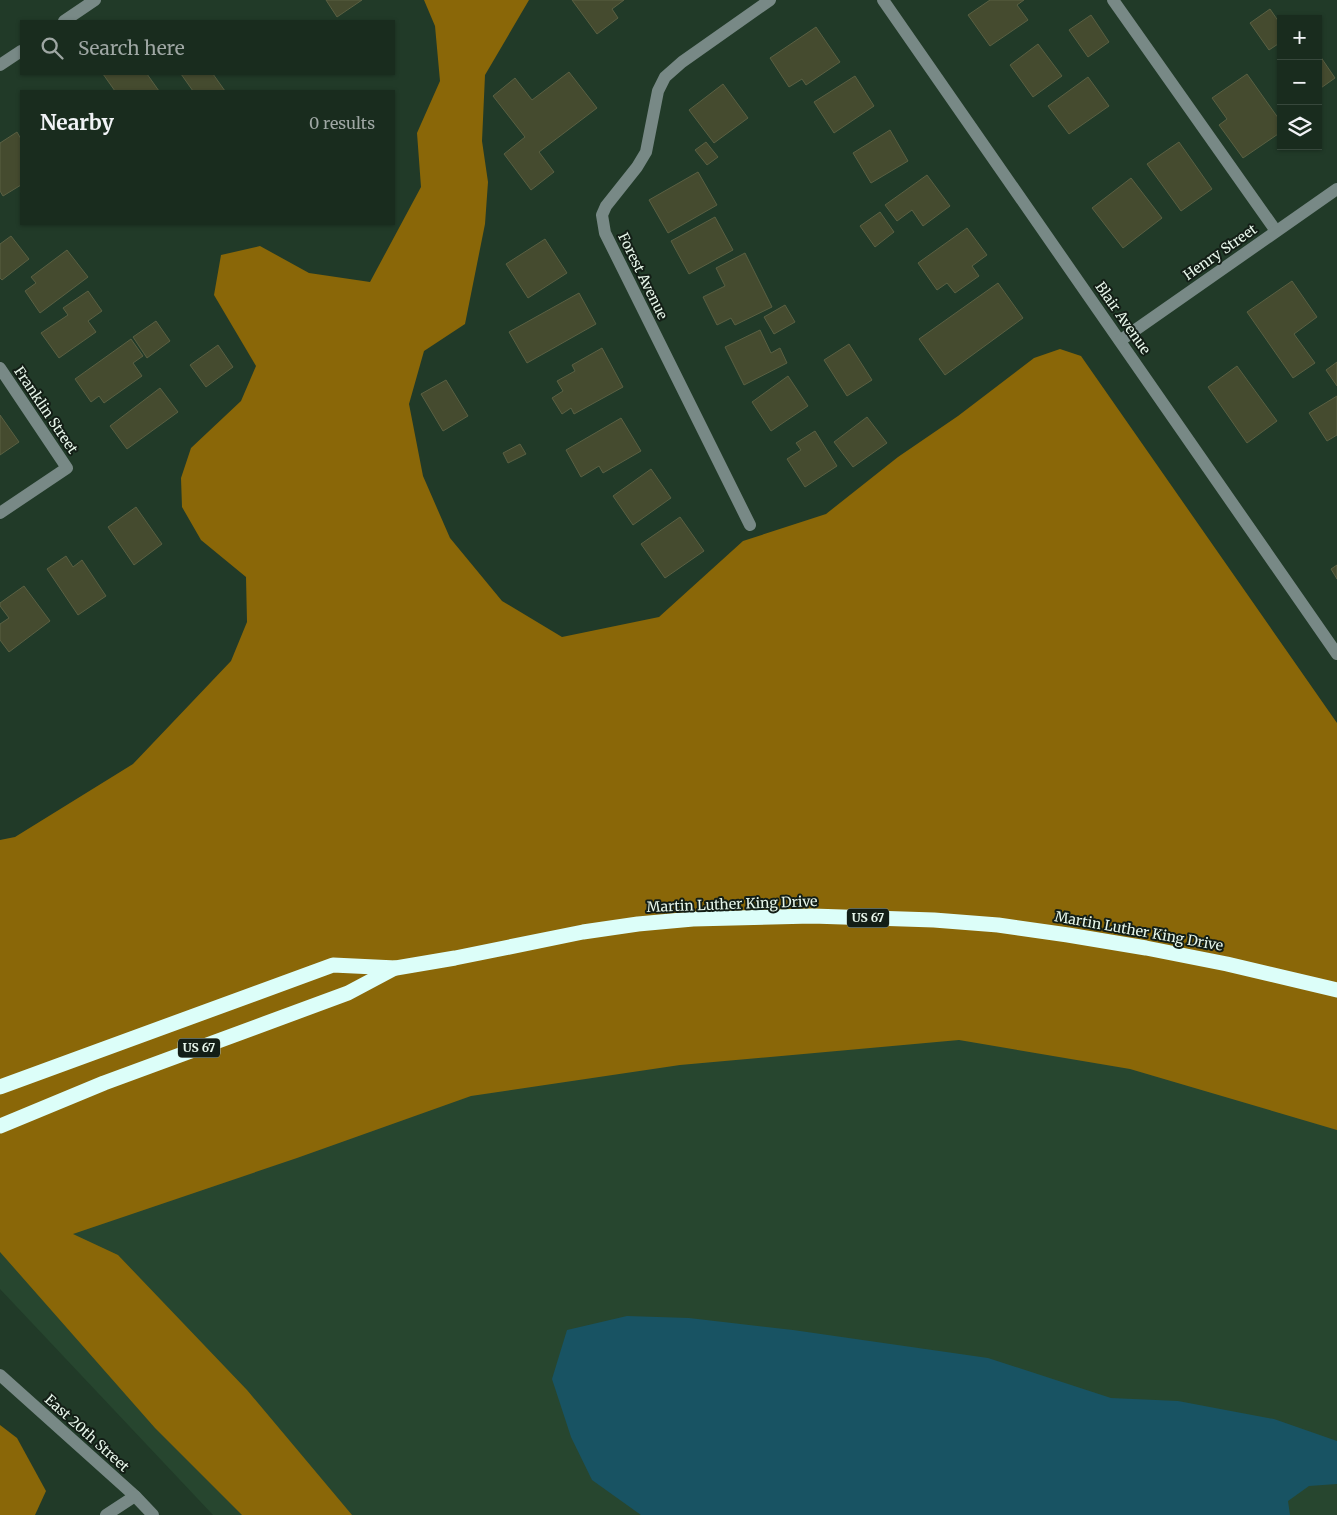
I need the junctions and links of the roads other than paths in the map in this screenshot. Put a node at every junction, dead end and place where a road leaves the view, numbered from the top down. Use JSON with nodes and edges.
{"nodes":[{"id":1,"x":95,"y":0,"type":"edge"},
{"id":2,"x":770,"y":0,"type":"edge"},
{"id":3,"x":883,"y":0,"type":"edge"},
{"id":4,"x":1114,"y":0,"type":"edge"},
{"id":5,"x":65,"y":20,"type":"edge"},
{"id":6,"x":20,"y":52,"type":"edge"},
{"id":7,"x":0,"y":65,"type":"edge"},
{"id":8,"x":1337,"y":190,"type":"edge"},
{"id":9,"x":1276,"y":231,"type":"junction"},
{"id":10,"x":1120,"y":340,"type":"junction"},
{"id":11,"x":0,"y":368,"type":"edge"},
{"id":12,"x":0,"y":513,"type":"edge"},
{"id":13,"x":750,"y":525,"type":"dead end"},
{"id":14,"x":1337,"y":654,"type":"edge"},
{"id":15,"x":396,"y":968,"type":"junction"},
{"id":16,"x":1337,"y":990,"type":"edge"},
{"id":17,"x":0,"y":1087,"type":"edge"},
{"id":18,"x":0,"y":1126,"type":"edge"},
{"id":19,"x":0,"y":1375,"type":"edge"},
{"id":20,"x":135,"y":1496,"type":"junction"},
{"id":21,"x":106,"y":1515,"type":"edge"},
{"id":22,"x":153,"y":1515,"type":"edge"}],
"edges":[{"from":1,"to":5,"type":"street"},
{"from":2,"to":13,"type":"street","name":"Forest Avenue"},
{"from":3,"to":10,"type":"street","name":"Blair Avenue"},
{"from":4,"to":9,"type":"street"},
{"from":6,"to":7,"type":"street"},
{"from":8,"to":9,"type":"street","name":"Henry Street"},
{"from":9,"to":10,"type":"street","name":"Henry Street"},
{"from":10,"to":14,"type":"street","name":"Blair Avenue"},
{"from":11,"to":12,"type":"street","name":"Franklin Street"},
{"from":15,"to":16,"type":"highway","name":"Martin Luther King Drive","number":"US 67"},
{"from":15,"to":17,"type":"highway","number":"US 67"},
{"from":15,"to":18,"type":"highway","number":"US 67"},
{"from":19,"to":20,"type":"street","name":"East 20th Street"},
{"from":20,"to":21,"type":"street"},
{"from":20,"to":22,"type":"street","name":"East 20th Street"}]}
